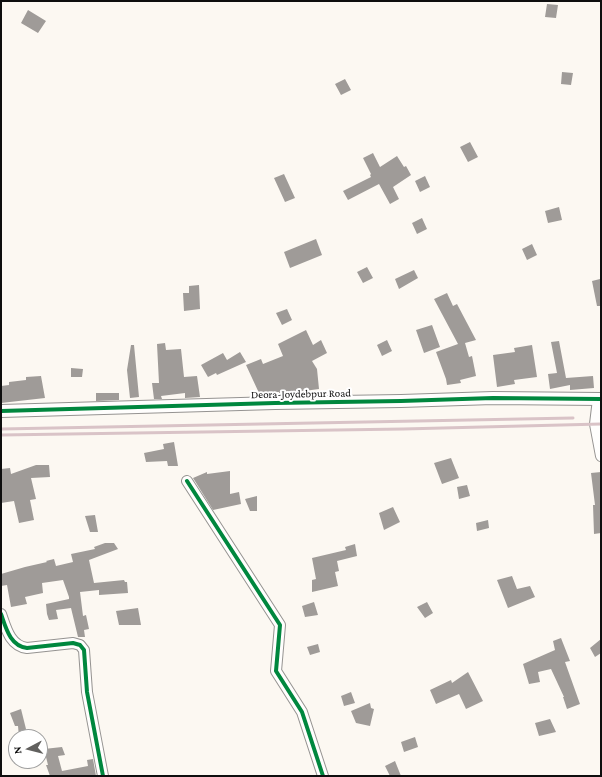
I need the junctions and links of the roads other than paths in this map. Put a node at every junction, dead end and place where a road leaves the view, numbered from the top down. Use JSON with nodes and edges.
{"nodes":[{"id":1,"x":599,"y":399,"type":"edge"},
{"id":2,"x":1,"y":411,"type":"edge"},
{"id":3,"x":601,"y":456,"type":"edge"},
{"id":4,"x":187,"y":481,"type":"dead end"},
{"id":5,"x":1,"y":614,"type":"edge"},
{"id":6,"x":103,"y":776,"type":"edge"},
{"id":7,"x":323,"y":776,"type":"edge"}],
"edges":[{"from":1,"to":2,"type":"street","name":"Deora-Joydebpur Road"},
{"from":1,"to":3,"type":"street"},
{"from":4,"to":7,"type":"street"},
{"from":5,"to":6,"type":"street"}]}
